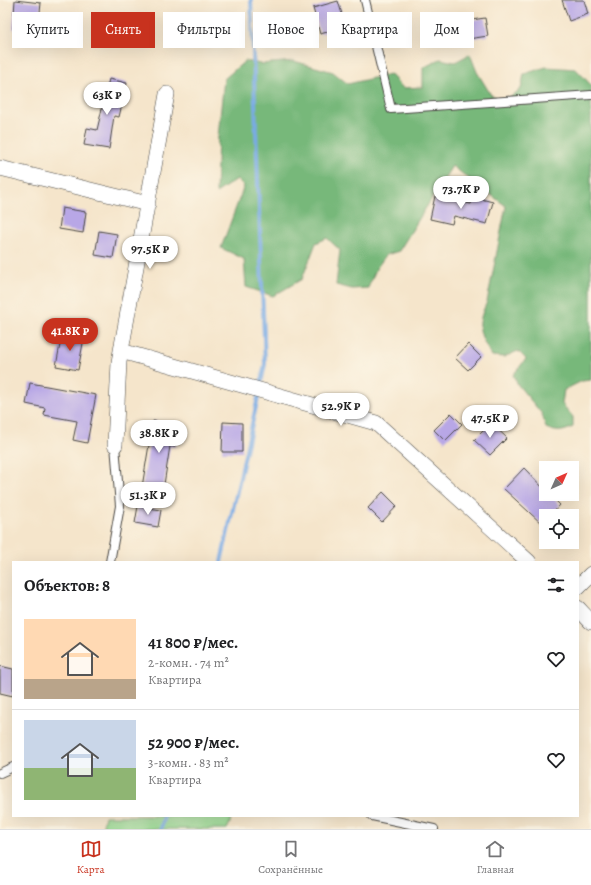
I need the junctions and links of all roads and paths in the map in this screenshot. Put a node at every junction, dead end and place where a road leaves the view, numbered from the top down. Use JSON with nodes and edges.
{"nodes":[{"id":1,"x":364,"y":0,"type":"edge"},
{"id":2,"x":167,"y":94,"type":"dead end"},
{"id":3,"x":591,"y":95,"type":"edge"},
{"id":4,"x":0,"y":168,"type":"edge"},
{"id":5,"x":148,"y":204,"type":"junction"},
{"id":6,"x":121,"y":351,"type":"junction"},
{"id":7,"x":115,"y":445,"type":"joint"},
{"id":8,"x":110,"y":561,"type":"edge"},
{"id":9,"x":528,"y":561,"type":"edge"},
{"id":10,"x":591,"y":574,"type":"edge"},
{"id":11,"x":579,"y":586,"type":"edge"},
{"id":12,"x":579,"y":609,"type":"edge"},
{"id":13,"x":591,"y":622,"type":"edge"},
{"id":14,"x":12,"y":767,"type":"edge"},
{"id":15,"x":0,"y":773,"type":"edge"},
{"id":16,"x":377,"y":817,"type":"edge"},
{"id":17,"x":434,"y":829,"type":"edge"}],
"edges":[{"from":1,"to":3,"type":"lane"},
{"from":2,"to":5,"type":"street"},
{"from":4,"to":5,"type":"street"},
{"from":5,"to":6,"type":"street"},
{"from":6,"to":7,"type":"street"},
{"from":6,"to":9,"type":"street"},
{"from":7,"to":8,"type":"lane"},
{"from":10,"to":11,"type":"street"},
{"from":12,"to":13,"type":"street"},
{"from":14,"to":15,"type":"lane"},
{"from":16,"to":17,"type":"lane"}]}
